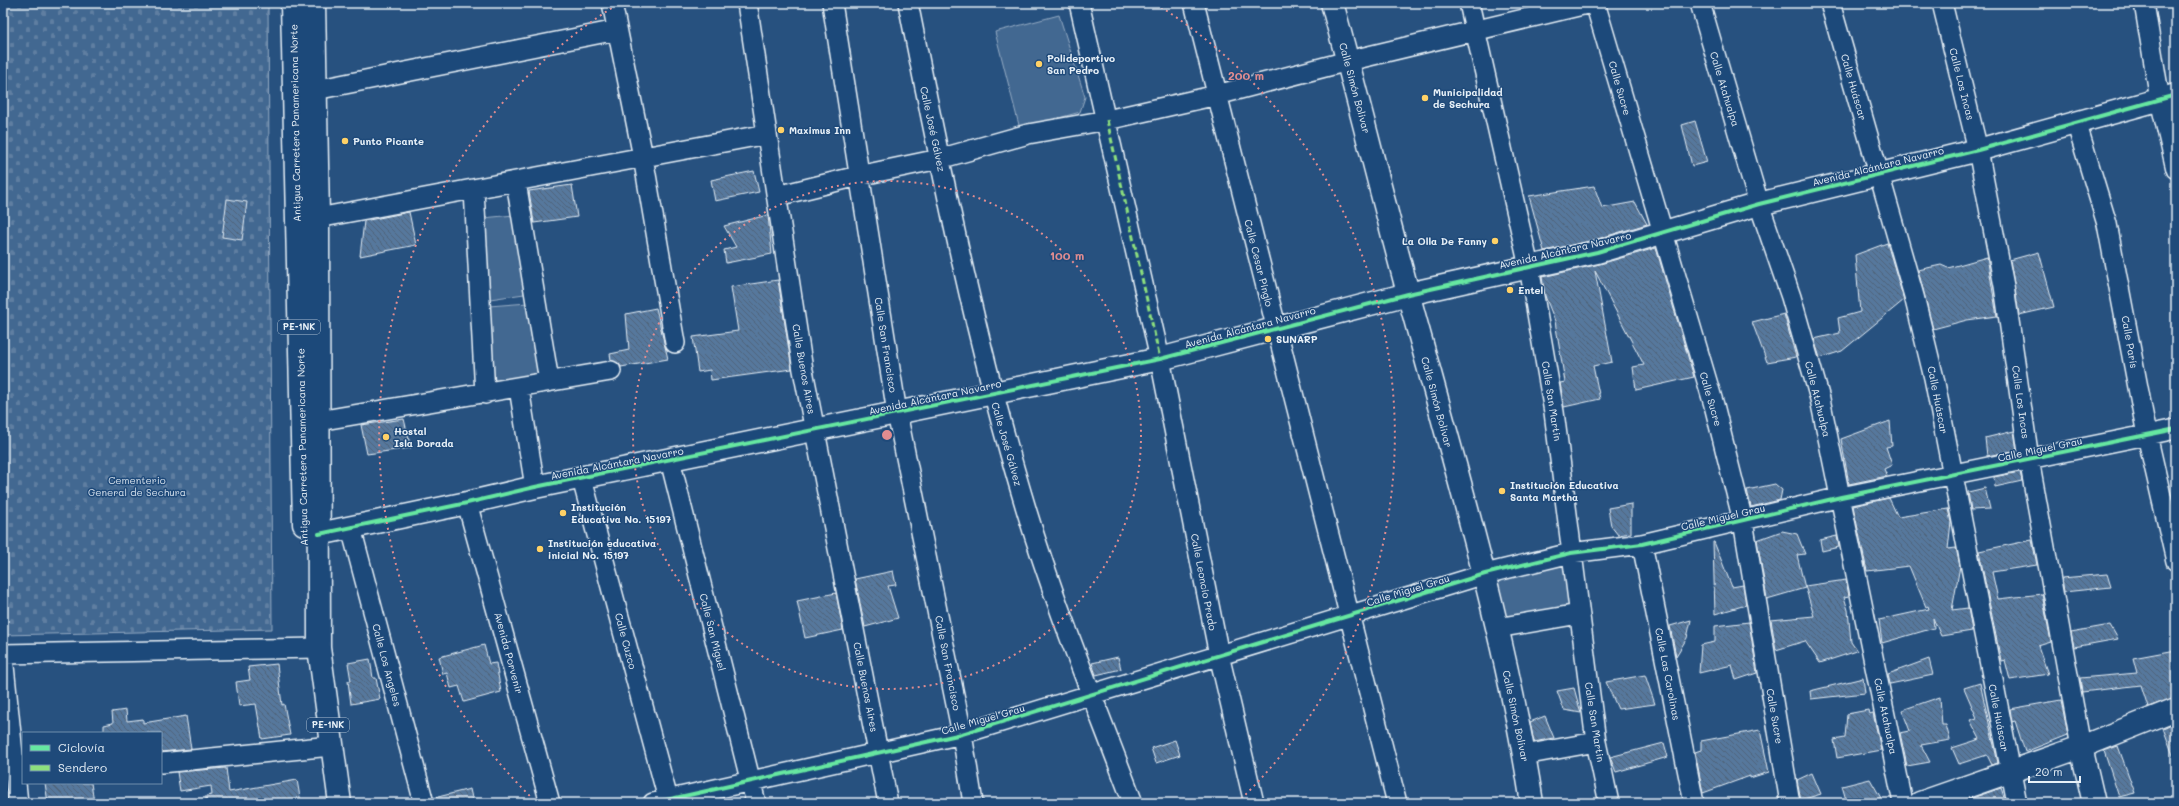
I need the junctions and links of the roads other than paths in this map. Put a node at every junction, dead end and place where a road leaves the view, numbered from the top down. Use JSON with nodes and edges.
{"nodes":[{"id":1,"x":292,"y":3,"type":"edge"},
{"id":2,"x":314,"y":3,"type":"edge"},
{"id":3,"x":612,"y":3,"type":"edge"},
{"id":4,"x":747,"y":3,"type":"edge"},
{"id":5,"x":832,"y":3,"type":"edge"},
{"id":6,"x":908,"y":3,"type":"edge"},
{"id":7,"x":1079,"y":3,"type":"edge"},
{"id":8,"x":1194,"y":3,"type":"edge"},
{"id":9,"x":1332,"y":3,"type":"edge"},
{"id":10,"x":1469,"y":3,"type":"edge"},
{"id":11,"x":1591,"y":3,"type":"edge"},
{"id":12,"x":1595,"y":3,"type":"edge"},
{"id":13,"x":1700,"y":3,"type":"edge"},
{"id":14,"x":1830,"y":3,"type":"edge"},
{"id":15,"x":1942,"y":3,"type":"edge"},
{"id":16,"x":2144,"y":3,"type":"edge"},
{"id":17,"x":617,"y":30,"type":"junction"},
{"id":18,"x":1476,"y":30,"type":"junction"},
{"id":19,"x":1348,"y":61,"type":"junction"},
{"id":20,"x":315,"y":90,"type":"junction"},
{"id":21,"x":1217,"y":95,"type":"junction"},
{"id":22,"x":2168,"y":98,"type":"edge"},
{"id":23,"x":1107,"y":120,"type":"junction"},
{"id":24,"x":2077,"y":125,"type":"junction"},
{"id":25,"x":767,"y":134,"type":"junction"},
{"id":26,"x":1978,"y":150,"type":"junction"},
{"id":27,"x":643,"y":157,"type":"junction"},
{"id":28,"x":939,"y":159,"type":"junction"},
{"id":29,"x":2176,"y":169,"type":"edge"},
{"id":30,"x":1880,"y":173,"type":"junction"},
{"id":31,"x":858,"y":176,"type":"junction"},
{"id":32,"x":516,"y":182,"type":"junction"},
{"id":33,"x":474,"y":190,"type":"junction"},
{"id":34,"x":776,"y":196,"type":"junction"},
{"id":35,"x":1759,"y":204,"type":"junction"},
{"id":36,"x":307,"y":218,"type":"junction"},
{"id":37,"x":1662,"y":234,"type":"junction"},
{"id":38,"x":1529,"y":266,"type":"junction"},
{"id":39,"x":1408,"y":294,"type":"junction"},
{"id":40,"x":1276,"y":329,"type":"junction"},
{"id":41,"x":675,"y":343,"type":"dead end"},
{"id":42,"x":1160,"y":359,"type":"junction"},
{"id":43,"x":611,"y":371,"type":"dead end"},
{"id":44,"x":549,"y":381,"type":"junction"},
{"id":45,"x":519,"y":388,"type":"junction"},
{"id":46,"x":993,"y":393,"type":"junction"},
{"id":47,"x":486,"y":394,"type":"junction"},
{"id":48,"x":897,"y":412,"type":"junction"},
{"id":49,"x":318,"y":421,"type":"junction"},
{"id":50,"x":2176,"y":429,"type":"edge"},
{"id":51,"x":815,"y":430,"type":"junction"},
{"id":52,"x":2147,"y":435,"type":"junction"},
{"id":53,"x":2029,"y":459,"type":"junction"},
{"id":54,"x":670,"y":460,"type":"junction"},
{"id":55,"x":1952,"y":475,"type":"junction"},
{"id":56,"x":582,"y":479,"type":"junction"},
{"id":57,"x":535,"y":487,"type":"junction"},
{"id":58,"x":1841,"y":497,"type":"junction"},
{"id":59,"x":467,"y":503,"type":"junction"},
{"id":60,"x":1742,"y":521,"type":"junction"},
{"id":61,"x":351,"y":528,"type":"junction"},
{"id":62,"x":319,"y":534,"type":"junction"},
{"id":63,"x":1642,"y":544,"type":"junction"},
{"id":64,"x":1571,"y":553,"type":"junction"},
{"id":65,"x":2176,"y":562,"type":"edge"},
{"id":66,"x":1485,"y":574,"type":"junction"},
{"id":67,"x":1579,"y":614,"type":"junction"},
{"id":68,"x":1349,"y":616,"type":"junction"},
{"id":69,"x":1497,"y":628,"type":"junction"},
{"id":70,"x":319,"y":648,"type":"junction"},
{"id":71,"x":3,"y":655,"type":"edge"},
{"id":72,"x":1219,"y":656,"type":"junction"},
{"id":73,"x":1092,"y":696,"type":"junction"},
{"id":74,"x":2176,"y":709,"type":"edge"},
{"id":75,"x":962,"y":734,"type":"junction"},
{"id":76,"x":1596,"y":742,"type":"junction"},
{"id":77,"x":331,"y":746,"type":"junction"},
{"id":78,"x":2081,"y":747,"type":"junction"},
{"id":79,"x":879,"y":754,"type":"junction"},
{"id":80,"x":1524,"y":755,"type":"junction"},
{"id":81,"x":162,"y":762,"type":"edge"},
{"id":82,"x":2009,"y":772,"type":"junction"},
{"id":83,"x":14,"y":777,"type":"edge"},
{"id":84,"x":750,"y":782,"type":"junction"},
{"id":85,"x":664,"y":802,"type":"edge"},
{"id":86,"x":18,"y":803,"type":"edge"},
{"id":87,"x":340,"y":803,"type":"edge"},
{"id":88,"x":424,"y":803,"type":"edge"},
{"id":89,"x":550,"y":803,"type":"edge"},
{"id":90,"x":756,"y":803,"type":"edge"},
{"id":91,"x":888,"y":803,"type":"edge"},
{"id":92,"x":973,"y":803,"type":"edge"},
{"id":93,"x":1133,"y":803,"type":"edge"},
{"id":94,"x":1254,"y":803,"type":"edge"},
{"id":95,"x":1397,"y":803,"type":"edge"},
{"id":96,"x":1532,"y":803,"type":"edge"},
{"id":97,"x":1609,"y":803,"type":"edge"},
{"id":98,"x":1694,"y":803,"type":"edge"},
{"id":99,"x":1790,"y":803,"type":"edge"},
{"id":100,"x":1904,"y":803,"type":"edge"},
{"id":101,"x":1920,"y":803,"type":"edge"},
{"id":102,"x":2017,"y":803,"type":"edge"},
{"id":103,"x":2094,"y":803,"type":"edge"}],
"edges":[{"from":1,"to":36,"type":"street","name":"Antigua Carretera Panamericana Norte","number":"PE-1NK"},
{"from":2,"to":20,"type":"street","name":"Antigua Carretera Panamericana Norte","number":"PE-1NK"},
{"from":3,"to":17,"type":"street"},
{"from":4,"to":25,"type":"street","name":"Calle Buenos Aires"},
{"from":5,"to":31,"type":"street","name":"Calle San Francisco"},
{"from":6,"to":28,"type":"street","name":"Calle José Gálvez"},
{"from":7,"to":23,"type":"street"},
{"from":8,"to":21,"type":"street","name":"Calle Cesar Pinglo"},
{"from":9,"to":19,"type":"street","name":"Calle Simón Bolivar"},
{"from":10,"to":18,"type":"street","name":"Calle San Martin"},
{"from":11,"to":18,"type":"street"},
{"from":12,"to":37,"type":"street","name":"Calle Sucre"},
{"from":13,"to":35,"type":"street","name":"Calle Atahualpa"},
{"from":14,"to":30,"type":"street","name":"Calle Huáscar"},
{"from":15,"to":26,"type":"street","name":"Calle Los Incas"},
{"from":16,"to":22,"type":"street"},
{"from":17,"to":20,"type":"street"},
{"from":17,"to":27,"type":"street"},
{"from":18,"to":19,"type":"street"},
{"from":18,"to":38,"type":"street","name":"Calle San Martin"},
{"from":19,"to":21,"type":"street"},
{"from":19,"to":39,"type":"street","name":"Calle Simón Bolivar"},
{"from":20,"to":36,"type":"street","name":"Antigua Carretera Panamericana Norte","number":"PE-1NK"},
{"from":21,"to":23,"type":"street"},
{"from":21,"to":40,"type":"street","name":"Calle Cesar Pinglo"},
{"from":22,"to":24,"type":"street","name":"Avenida Alcántara Navarro"},
{"from":22,"to":29,"type":"street"},
{"from":23,"to":28,"type":"street"},
{"from":23,"to":42,"type":"street","name":"Calle Leoncio Prado"},
{"from":24,"to":26,"type":"street","name":"Avenida Alcántara Navarro"},
{"from":24,"to":52,"type":"street","name":"Calle París"},
{"from":25,"to":27,"type":"street"},
{"from":25,"to":34,"type":"street","name":"Calle Buenos Aires"},
{"from":26,"to":30,"type":"street","name":"Avenida Alcántara Navarro"},
{"from":26,"to":53,"type":"street","name":"Calle Los Incas"},
{"from":27,"to":32,"type":"street"},
{"from":27,"to":41,"type":"street"},
{"from":28,"to":31,"type":"street"},
{"from":28,"to":46,"type":"street","name":"Calle José Gálvez"},
{"from":30,"to":35,"type":"street","name":"Avenida Alcántara Navarro"},
{"from":30,"to":55,"type":"street","name":"Calle Huáscar"},
{"from":31,"to":34,"type":"street"},
{"from":31,"to":48,"type":"street","name":"Calle San Francisco"},
{"from":32,"to":33,"type":"street"},
{"from":32,"to":44,"type":"street"},
{"from":33,"to":36,"type":"street"},
{"from":33,"to":47,"type":"street"},
{"from":34,"to":51,"type":"street","name":"Calle Buenos Aires"},
{"from":35,"to":37,"type":"street","name":"Avenida Alcántara Navarro"},
{"from":35,"to":58,"type":"street","name":"Calle Atahualpa"},
{"from":36,"to":49,"type":"street","name":"Antigua Carretera Panamericana Norte","number":"PE-1NK"},
{"from":36,"to":70,"type":"street","name":"Antigua Carretera Panamericana Norte","number":"PE-1NK"},
{"from":37,"to":38,"type":"street","name":"Avenida Alcántara Navarro"},
{"from":37,"to":60,"type":"street","name":"Calle Sucre"},
{"from":38,"to":39,"type":"street","name":"Avenida Alcántara Navarro"},
{"from":38,"to":64,"type":"street","name":"Calle San Martin"},
{"from":39,"to":40,"type":"street","name":"Avenida Alcántara Navarro"},
{"from":39,"to":66,"type":"street","name":"Calle Simón Bolivar"},
{"from":40,"to":42,"type":"street","name":"Avenida Alcántara Navarro"},
{"from":40,"to":68,"type":"street","name":"Calle Cesar Pinglo"},
{"from":42,"to":46,"type":"street","name":"Avenida Alcántara Navarro"},
{"from":42,"to":72,"type":"street","name":"Calle Leoncio Prado"},
{"from":43,"to":44,"type":"street"},
{"from":44,"to":45,"type":"street"},
{"from":45,"to":47,"type":"street"},
{"from":45,"to":57,"type":"street"},
{"from":46,"to":48,"type":"street","name":"Avenida Alcántara Navarro"},
{"from":46,"to":73,"type":"street","name":"Calle José Gálvez"},
{"from":47,"to":49,"type":"street"},
{"from":48,"to":51,"type":"street","name":"Avenida Alcántara Navarro"},
{"from":48,"to":75,"type":"street","name":"Calle San Francisco"},
{"from":49,"to":62,"type":"street","name":"Antigua Carretera Panamericana Norte","number":"PE-1NK"},
{"from":50,"to":52,"type":"street","name":"Calle Miguel Grau"},
{"from":51,"to":54,"type":"street","name":"Avenida Alcántara Navarro"},
{"from":51,"to":79,"type":"street","name":"Calle Buenos Aires"},
{"from":52,"to":53,"type":"street","name":"Calle Miguel Grau"},
{"from":52,"to":65,"type":"street","name":"Calle París"},
{"from":53,"to":55,"type":"street","name":"Calle Miguel Grau"},
{"from":53,"to":78,"type":"street","name":"Calle Los Incas"},
{"from":54,"to":56,"type":"street","name":"Avenida Alcántara Navarro"},
{"from":54,"to":84,"type":"street","name":"Calle San Miguel"},
{"from":55,"to":58,"type":"street","name":"Calle Miguel Grau"},
{"from":55,"to":82,"type":"street","name":"Calle Huáscar"},
{"from":56,"to":57,"type":"street","name":"Avenida Alcántara Navarro"},
{"from":56,"to":85,"type":"street","name":"Calle Cuzco"},
{"from":57,"to":59,"type":"street","name":"Avenida Alcántara Navarro"},
{"from":58,"to":60,"type":"street","name":"Calle Miguel Grau"},
{"from":58,"to":100,"type":"street","name":"Calle Atahualpa"},
{"from":59,"to":61,"type":"street","name":"Avenida Alcántara Navarro"},
{"from":59,"to":89,"type":"street","name":"Avenida Porvenir"},
{"from":60,"to":63,"type":"street","name":"Calle Miguel Grau"},
{"from":60,"to":99,"type":"street","name":"Calle Sucre"},
{"from":61,"to":62,"type":"street","name":"Avenida Alcántara Navarro"},
{"from":61,"to":88,"type":"street","name":"Calle Los Angeles"},
{"from":62,"to":70,"type":"street","name":"Antigua Carretera Panamericana Norte","number":"PE-1NK"},
{"from":63,"to":64,"type":"street","name":"Calle Miguel Grau"},
{"from":63,"to":98,"type":"street","name":"Calle Las Carolinas"},
{"from":64,"to":66,"type":"street","name":"Calle Miguel Grau"},
{"from":64,"to":67,"type":"street","name":"Calle San Martin"},
{"from":66,"to":68,"type":"street","name":"Calle Miguel Grau"},
{"from":66,"to":69,"type":"street","name":"Calle Simón Bolivar"},
{"from":67,"to":69,"type":"street"},
{"from":67,"to":76,"type":"street","name":"Calle San Martin"},
{"from":68,"to":72,"type":"street","name":"Calle Miguel Grau"},
{"from":68,"to":95,"type":"street","name":"Calle Cesar Pinglo"},
{"from":69,"to":80,"type":"street","name":"Calle Simón Bolivar"},
{"from":70,"to":71,"type":"street"},
{"from":70,"to":77,"type":"street","name":"Antigua Carretera Panamericana Norte","number":"PE-1NK"},
{"from":71,"to":83,"type":"street"},
{"from":72,"to":73,"type":"street","name":"Calle Miguel Grau"},
{"from":72,"to":94,"type":"street","name":"Calle Leoncio Prado"},
{"from":73,"to":75,"type":"street","name":"Calle Miguel Grau"},
{"from":73,"to":93,"type":"street","name":"Calle José Gálvez"},
{"from":74,"to":78,"type":"street"},
{"from":75,"to":79,"type":"street","name":"Calle Miguel Grau"},
{"from":75,"to":92,"type":"street","name":"Calle San Francisco"},
{"from":76,"to":80,"type":"street"},
{"from":76,"to":97,"type":"street","name":"Calle San Martin"},
{"from":77,"to":81,"type":"street"},
{"from":77,"to":87,"type":"street","name":"Antigua Carretera Panamericana Norte","number":"PE-1NK"},
{"from":78,"to":82,"type":"street"},
{"from":78,"to":103,"type":"street","name":"Calle Los Incas"},
{"from":79,"to":84,"type":"street","name":"Calle Miguel Grau"},
{"from":79,"to":91,"type":"street","name":"Calle Buenos Aires"},
{"from":80,"to":96,"type":"street","name":"Calle Simón Bolivar"},
{"from":82,"to":101,"type":"street"},
{"from":82,"to":102,"type":"street","name":"Calle Huáscar"},
{"from":83,"to":86,"type":"street"},
{"from":84,"to":85,"type":"street","name":"Calle Miguel Grau"},
{"from":84,"to":90,"type":"street","name":"Calle San Miguel"}]}
